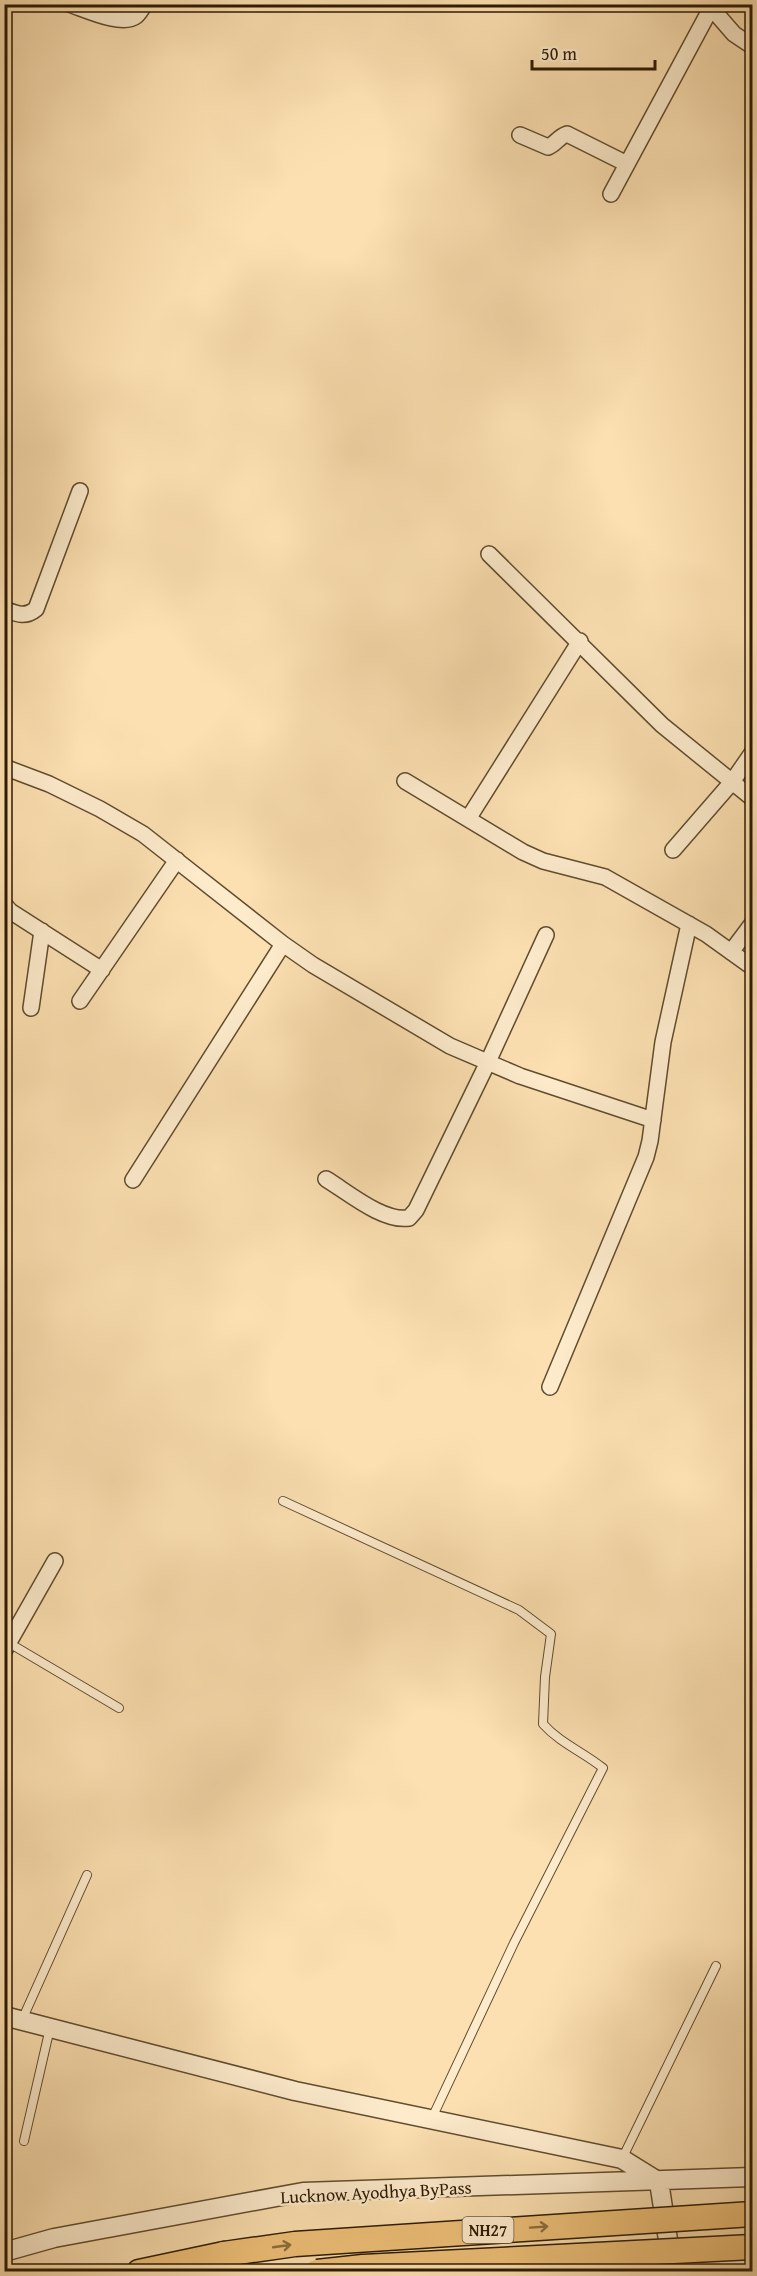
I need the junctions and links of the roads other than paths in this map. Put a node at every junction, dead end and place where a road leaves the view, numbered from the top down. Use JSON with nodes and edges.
{"nodes":[{"id":1,"x":69,"y":4,"type":"edge"},
{"id":2,"x":145,"y":4,"type":"edge"},
{"id":3,"x":710,"y":6,"type":"edge"},
{"id":4,"x":753,"y":46,"type":"edge"},
{"id":5,"x":520,"y":135,"type":"dead end"},
{"id":6,"x":627,"y":164,"type":"junction"},
{"id":7,"x":611,"y":194,"type":"dead end"},
{"id":8,"x":80,"y":491,"type":"dead end"},
{"id":9,"x":489,"y":554,"type":"dead end"},
{"id":10,"x":4,"y":609,"type":"edge"},
{"id":11,"x":580,"y":641,"type":"junction"},
{"id":12,"x":753,"y":753,"type":"edge"},
{"id":13,"x":4,"y":767,"type":"edge"},
{"id":14,"x":405,"y":781,"type":"dead end"},
{"id":15,"x":732,"y":782,"type":"junction"},
{"id":16,"x":753,"y":798,"type":"edge"},
{"id":17,"x":468,"y":819,"type":"junction"},
{"id":18,"x":673,"y":850,"type":"dead end"},
{"id":19,"x":177,"y":860,"type":"junction"},
{"id":20,"x":4,"y":904,"type":"edge"},
{"id":21,"x":689,"y":924,"type":"junction"},
{"id":22,"x":753,"y":924,"type":"edge"},
{"id":23,"x":42,"y":931,"type":"junction"},
{"id":24,"x":546,"y":935,"type":"dead end"},
{"id":25,"x":283,"y":944,"type":"junction"},
{"id":26,"x":731,"y":952,"type":"junction"},
{"id":27,"x":753,"y":967,"type":"edge"},
{"id":28,"x":102,"y":970,"type":"junction"},
{"id":29,"x":80,"y":1001,"type":"dead end"},
{"id":30,"x":32,"y":1008,"type":"dead end"},
{"id":31,"x":487,"y":1064,"type":"junction"},
{"id":32,"x":653,"y":1120,"type":"junction"},
{"id":33,"x":326,"y":1179,"type":"dead end"},
{"id":34,"x":134,"y":1180,"type":"dead end"},
{"id":35,"x":550,"y":1387,"type":"dead end"},
{"id":36,"x":283,"y":1501,"type":"dead end"},
{"id":37,"x":55,"y":1561,"type":"dead end"},
{"id":38,"x":7,"y":1647,"type":"edge"},
{"id":39,"x":119,"y":1708,"type":"dead end"},
{"id":40,"x":87,"y":1875,"type":"dead end"},
{"id":41,"x":716,"y":1965,"type":"dead end"},
{"id":42,"x":13,"y":2018,"type":"edge"},
{"id":43,"x":50,"y":2027,"type":"junction"},
{"id":44,"x":431,"y":2119,"type":"junction"},
{"id":45,"x":24,"y":2141,"type":"dead end"},
{"id":46,"x":622,"y":2159,"type":"junction"},
{"id":47,"x":753,"y":2177,"type":"edge"},
{"id":48,"x":658,"y":2182,"type":"junction"},
{"id":49,"x":753,"y":2214,"type":"edge"},
{"id":50,"x":753,"y":2247,"type":"edge"},
{"id":51,"x":4,"y":2252,"type":"edge"},
{"id":52,"x":753,"y":2267,"type":"edge"},
{"id":53,"x":139,"y":2271,"type":"edge"},
{"id":54,"x":317,"y":2271,"type":"edge"},
{"id":55,"x":673,"y":2271,"type":"edge"},
{"id":56,"x":681,"y":2271,"type":"edge"}],
"edges":[{"from":1,"to":2,"type":"street"},
{"from":3,"to":4,"type":"street"},
{"from":3,"to":6,"type":"street"},
{"from":5,"to":6,"type":"street"},
{"from":6,"to":7,"type":"street"},
{"from":8,"to":10,"type":"street"},
{"from":9,"to":11,"type":"street"},
{"from":11,"to":15,"type":"street"},
{"from":11,"to":17,"type":"street"},
{"from":12,"to":15,"type":"street"},
{"from":13,"to":19,"type":"street"},
{"from":14,"to":17,"type":"street"},
{"from":15,"to":16,"type":"street"},
{"from":15,"to":18,"type":"street"},
{"from":17,"to":21,"type":"street"},
{"from":19,"to":25,"type":"street"},
{"from":19,"to":28,"type":"street"},
{"from":20,"to":23,"type":"street"},
{"from":21,"to":26,"type":"street"},
{"from":21,"to":32,"type":"street"},
{"from":22,"to":26,"type":"street"},
{"from":23,"to":28,"type":"street"},
{"from":23,"to":30,"type":"street"},
{"from":24,"to":31,"type":"street"},
{"from":25,"to":31,"type":"street"},
{"from":25,"to":34,"type":"street"},
{"from":26,"to":27,"type":"street"},
{"from":28,"to":29,"type":"street"},
{"from":31,"to":32,"type":"street"},
{"from":31,"to":33,"type":"street"},
{"from":32,"to":35,"type":"street"},
{"from":36,"to":44,"type":"lane"},
{"from":37,"to":38,"type":"street"},
{"from":38,"to":39,"type":"lane"},
{"from":40,"to":42,"type":"lane"},
{"from":41,"to":46,"type":"lane"},
{"from":42,"to":43,"type":"street"},
{"from":43,"to":44,"type":"street"},
{"from":43,"to":45,"type":"lane"},
{"from":44,"to":46,"type":"street"},
{"from":46,"to":48,"type":"street"},
{"from":47,"to":48,"type":"street","name":"Lucknow Ayodhya ByPass"},
{"from":48,"to":51,"type":"street","name":"Lucknow Ayodhya ByPass"},
{"from":48,"to":55,"type":"street"},
{"from":53,"to":49,"type":"highway","number":"NH27","one_way":true,"bridge":true},
{"from":50,"to":54,"type":"highway","number":"NH27","bridge":true},
{"from":52,"to":56,"type":"main road"}]}
